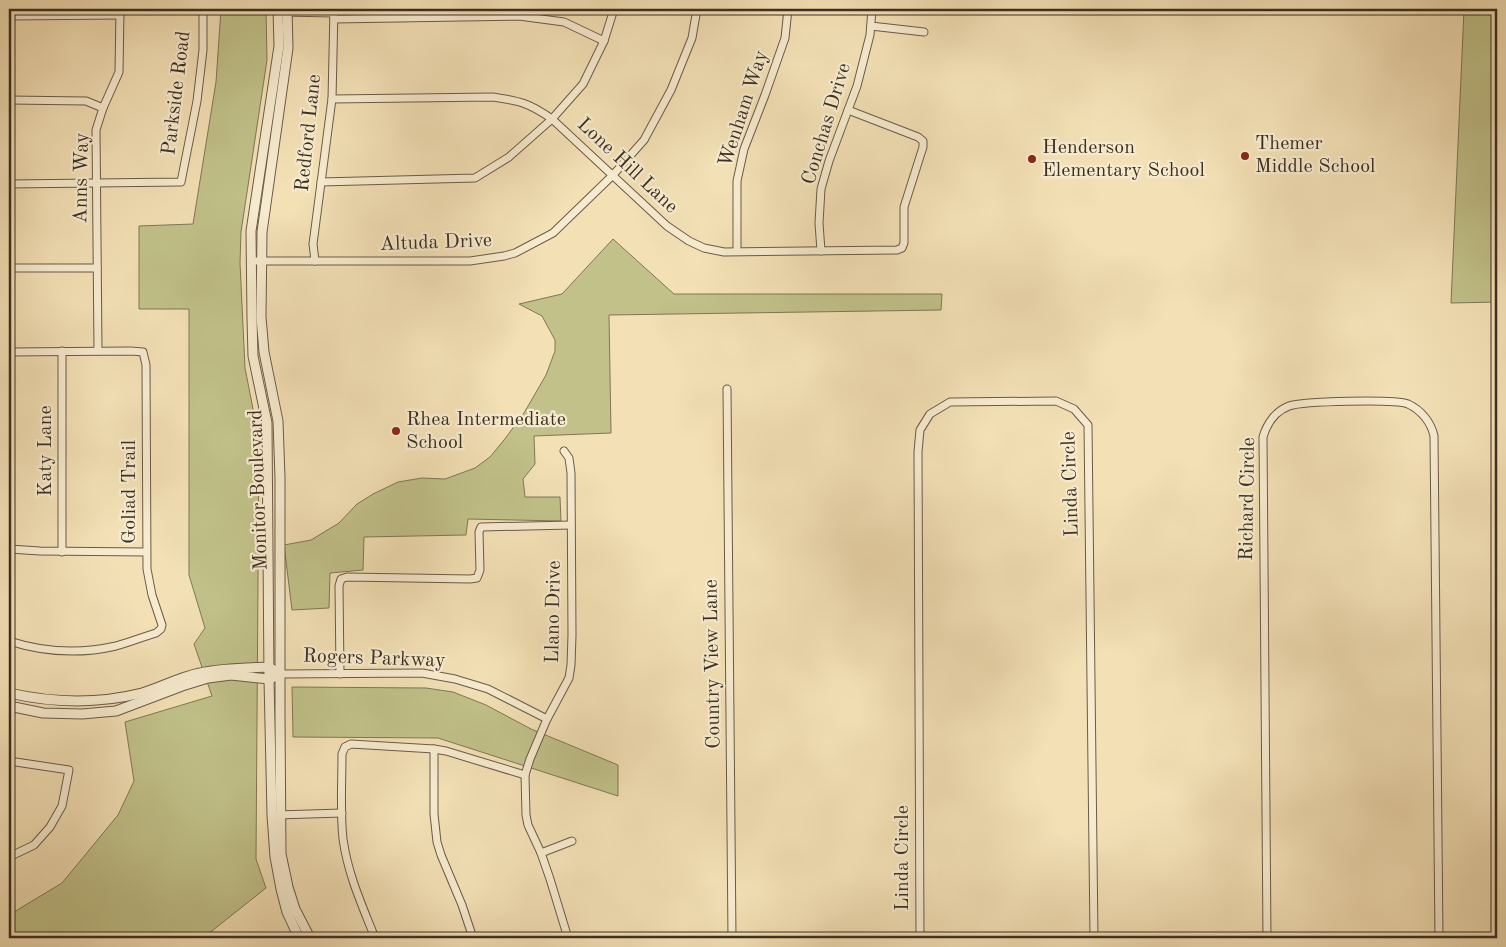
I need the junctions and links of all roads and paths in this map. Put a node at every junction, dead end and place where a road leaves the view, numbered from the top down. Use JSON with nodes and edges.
{"nodes":[{"id":1,"x":203,"y":9,"type":"edge"},
{"id":2,"x":614,"y":9,"type":"edge"},
{"id":3,"x":697,"y":9,"type":"edge"},
{"id":4,"x":788,"y":9,"type":"edge"},
{"id":5,"x":872,"y":9,"type":"edge"},
{"id":6,"x":283,"y":11,"type":"edge"},
{"id":7,"x":120,"y":12,"type":"edge"},
{"id":8,"x":334,"y":13,"type":"edge"},
{"id":9,"x":9,"y":16,"type":"edge"},
{"id":10,"x":871,"y":26,"type":"junction"},
{"id":11,"x":924,"y":32,"type":"dead end"},
{"id":12,"x":604,"y":41,"type":"junction"},
{"id":13,"x":332,"y":99,"type":"junction"},
{"id":14,"x":9,"y":100,"type":"edge"},
{"id":15,"x":103,"y":108,"type":"junction"},
{"id":16,"x":848,"y":110,"type":"junction"},
{"id":17,"x":552,"y":119,"type":"junction"},
{"id":18,"x":613,"y":175,"type":"junction"},
{"id":19,"x":321,"y":182,"type":"junction"},
{"id":20,"x":9,"y":184,"type":"edge"},
{"id":21,"x":98,"y":184,"type":"junction"},
{"id":22,"x":737,"y":250,"type":"junction"},
{"id":23,"x":821,"y":251,"type":"junction"},
{"id":24,"x":251,"y":261,"type":"junction"},
{"id":25,"x":261,"y":261,"type":"junction"},
{"id":26,"x":315,"y":261,"type":"junction"},
{"id":27,"x":9,"y":268,"type":"edge"},
{"id":28,"x":97,"y":268,"type":"junction"},
{"id":29,"x":62,"y":351,"type":"junction"},
{"id":30,"x":98,"y":351,"type":"junction"},
{"id":31,"x":9,"y":352,"type":"edge"},
{"id":32,"x":727,"y":389,"type":"dead end"},
{"id":33,"x":564,"y":450,"type":"dead end"},
{"id":34,"x":571,"y":525,"type":"junction"},
{"id":35,"x":9,"y":549,"type":"edge"},
{"id":36,"x":62,"y":552,"type":"junction"},
{"id":37,"x":146,"y":552,"type":"junction"},
{"id":38,"x":9,"y":641,"type":"edge"},
{"id":39,"x":269,"y":668,"type":"junction"},
{"id":40,"x":281,"y":674,"type":"junction"},
{"id":41,"x":340,"y":674,"type":"junction"},
{"id":42,"x":269,"y":679,"type":"junction"},
{"id":43,"x":9,"y":693,"type":"edge"},
{"id":44,"x":9,"y":706,"type":"edge"},
{"id":45,"x":547,"y":719,"type":"junction"},
{"id":46,"x":434,"y":749,"type":"junction"},
{"id":47,"x":9,"y":761,"type":"edge"},
{"id":48,"x":525,"y":775,"type":"junction"},
{"id":49,"x":342,"y":813,"type":"junction"},
{"id":50,"x":276,"y":815,"type":"junction"},
{"id":51,"x":572,"y":841,"type":"dead end"},
{"id":52,"x":541,"y":853,"type":"junction"},
{"id":53,"x":9,"y":857,"type":"edge"},
{"id":54,"x":299,"y":938,"type":"edge"},
{"id":55,"x":310,"y":938,"type":"edge"},
{"id":56,"x":375,"y":938,"type":"edge"},
{"id":57,"x":473,"y":938,"type":"edge"},
{"id":58,"x":568,"y":938,"type":"edge"},
{"id":59,"x":732,"y":938,"type":"edge"},
{"id":60,"x":920,"y":938,"type":"edge"},
{"id":61,"x":1094,"y":938,"type":"edge"},
{"id":62,"x":1266,"y":938,"type":"edge"},
{"id":63,"x":1439,"y":938,"type":"edge"}],
"edges":[{"from":1,"to":21,"type":"street","name":"Parkside Road"},
{"from":2,"to":12,"type":"street"},
{"from":3,"to":18,"type":"street","name":"Altuda Drive"},
{"from":4,"to":22,"type":"street","name":"Wenham Way"},
{"from":5,"to":10,"type":"street","name":"Conchas Drive"},
{"from":6,"to":8,"type":"street"},
{"from":6,"to":24,"type":"street","name":"Monitor Boulevard"},
{"from":6,"to":25,"type":"street","name":"Monitor Boulevard"},
{"from":7,"to":9,"type":"street"},
{"from":7,"to":15,"type":"street","name":"Anns Way"},
{"from":8,"to":12,"type":"street"},
{"from":8,"to":13,"type":"street","name":"Redford Lane"},
{"from":10,"to":11,"type":"street"},
{"from":10,"to":16,"type":"street","name":"Conchas Drive"},
{"from":12,"to":17,"type":"street"},
{"from":13,"to":17,"type":"street","name":"Lone Hill Lane"},
{"from":13,"to":19,"type":"street","name":"Redford Lane"},
{"from":14,"to":15,"type":"street"},
{"from":15,"to":21,"type":"street","name":"Anns Way"},
{"from":16,"to":23,"type":"street","name":"Conchas Drive"},
{"from":16,"to":23,"type":"street","name":"Lone Hill Lane"},
{"from":17,"to":18,"type":"street","name":"Lone Hill Lane"},
{"from":17,"to":19,"type":"street"},
{"from":18,"to":22,"type":"street","name":"Lone Hill Lane"},
{"from":18,"to":26,"type":"street","name":"Altuda Drive"},
{"from":19,"to":26,"type":"street","name":"Redford Lane"},
{"from":20,"to":21,"type":"street"},
{"from":21,"to":28,"type":"street","name":"Anns Way"},
{"from":22,"to":23,"type":"street","name":"Lone Hill Lane"},
{"from":24,"to":25,"type":"street","name":"Altuda Drive"},
{"from":24,"to":39,"type":"street","name":"Monitor Boulevard"},
{"from":25,"to":26,"type":"street","name":"Altuda Drive"},
{"from":25,"to":40,"type":"street","name":"Monitor Boulevard"},
{"from":27,"to":28,"type":"street"},
{"from":28,"to":30,"type":"street","name":"Anns Way"},
{"from":29,"to":30,"type":"street"},
{"from":29,"to":31,"type":"street"},
{"from":29,"to":36,"type":"street","name":"Katy Lane"},
{"from":30,"to":37,"type":"street","name":"Goliad Trail"},
{"from":32,"to":59,"type":"street","name":"Country View Lane"},
{"from":33,"to":34,"type":"street","name":"Llano Drive"},
{"from":34,"to":41,"type":"street"},
{"from":34,"to":45,"type":"street","name":"Llano Drive"},
{"from":35,"to":36,"type":"street"},
{"from":36,"to":37,"type":"street"},
{"from":37,"to":38,"type":"street","name":"Goliad Trail"},
{"from":39,"to":40,"type":"street","name":"Rogers Parkway"},
{"from":39,"to":42,"type":"street","name":"Monitor Boulevard"},
{"from":39,"to":43,"type":"street","name":"Rogers Parkway"},
{"from":40,"to":41,"type":"street","name":"Rogers Parkway"},
{"from":40,"to":42,"type":"street","name":"Rogers Parkway"},
{"from":40,"to":50,"type":"street","name":"Monitor Boulevard"},
{"from":41,"to":45,"type":"street","name":"Rogers Parkway"},
{"from":42,"to":44,"type":"street","name":"Rogers Parkway"},
{"from":42,"to":50,"type":"street","name":"Monitor Boulevard"},
{"from":45,"to":48,"type":"street","name":"Llano Drive"},
{"from":46,"to":48,"type":"street"},
{"from":46,"to":49,"type":"street"},
{"from":46,"to":57,"type":"street"},
{"from":47,"to":53,"type":"street"},
{"from":48,"to":52,"type":"street","name":"Llano Drive"},
{"from":49,"to":50,"type":"street"},
{"from":49,"to":56,"type":"street"},
{"from":50,"to":54,"type":"street","name":"Monitor Boulevard"},
{"from":50,"to":55,"type":"street","name":"Monitor Boulevard"},
{"from":51,"to":52,"type":"street"},
{"from":52,"to":58,"type":"street","name":"Llano Drive"},
{"from":60,"to":61,"type":"street","name":"Linda Circle"},
{"from":62,"to":63,"type":"street","name":"Richard Circle"}]}
